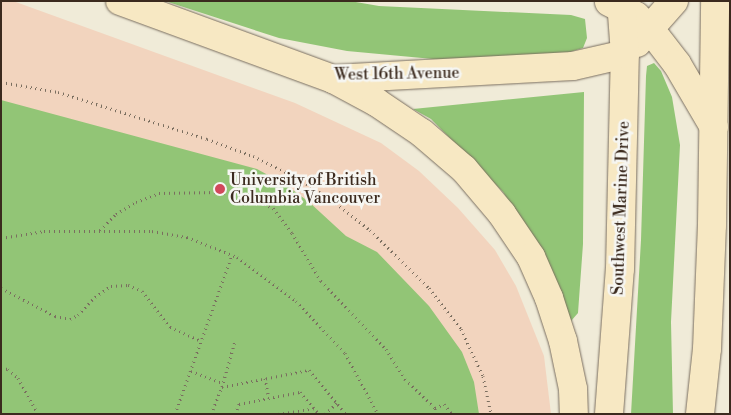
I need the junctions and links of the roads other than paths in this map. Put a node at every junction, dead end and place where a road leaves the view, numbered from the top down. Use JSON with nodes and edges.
{"nodes":[{"id":1,"x":120,"y":1,"type":"edge"},
{"id":2,"x":674,"y":1,"type":"edge"},
{"id":3,"x":715,"y":1,"type":"edge"},
{"id":4,"x":616,"y":3,"type":"edge"},
{"id":5,"x":650,"y":29,"type":"junction"},
{"id":6,"x":625,"y":54,"type":"junction"},
{"id":7,"x":333,"y":78,"type":"junction"},
{"id":8,"x":714,"y":128,"type":"junction"},
{"id":9,"x":574,"y":414,"type":"edge"},
{"id":10,"x":609,"y":414,"type":"edge"},
{"id":11,"x":700,"y":414,"type":"edge"}],
"edges":[{"from":1,"to":7,"type":"main road","name":"West 16th Avenue"},
{"from":2,"to":5,"type":"main road"},
{"from":3,"to":8,"type":"main road"},
{"from":4,"to":5,"type":"main road"},
{"from":4,"to":6,"type":"main road","name":"Southwest Marine Drive"},
{"from":5,"to":6,"type":"main road"},
{"from":5,"to":8,"type":"main road"},
{"from":6,"to":7,"type":"main road","name":"West 16th Avenue"},
{"from":6,"to":10,"type":"main road","name":"Southwest Marine Drive"},
{"from":7,"to":9,"type":"main road"},
{"from":8,"to":11,"type":"main road"}]}
